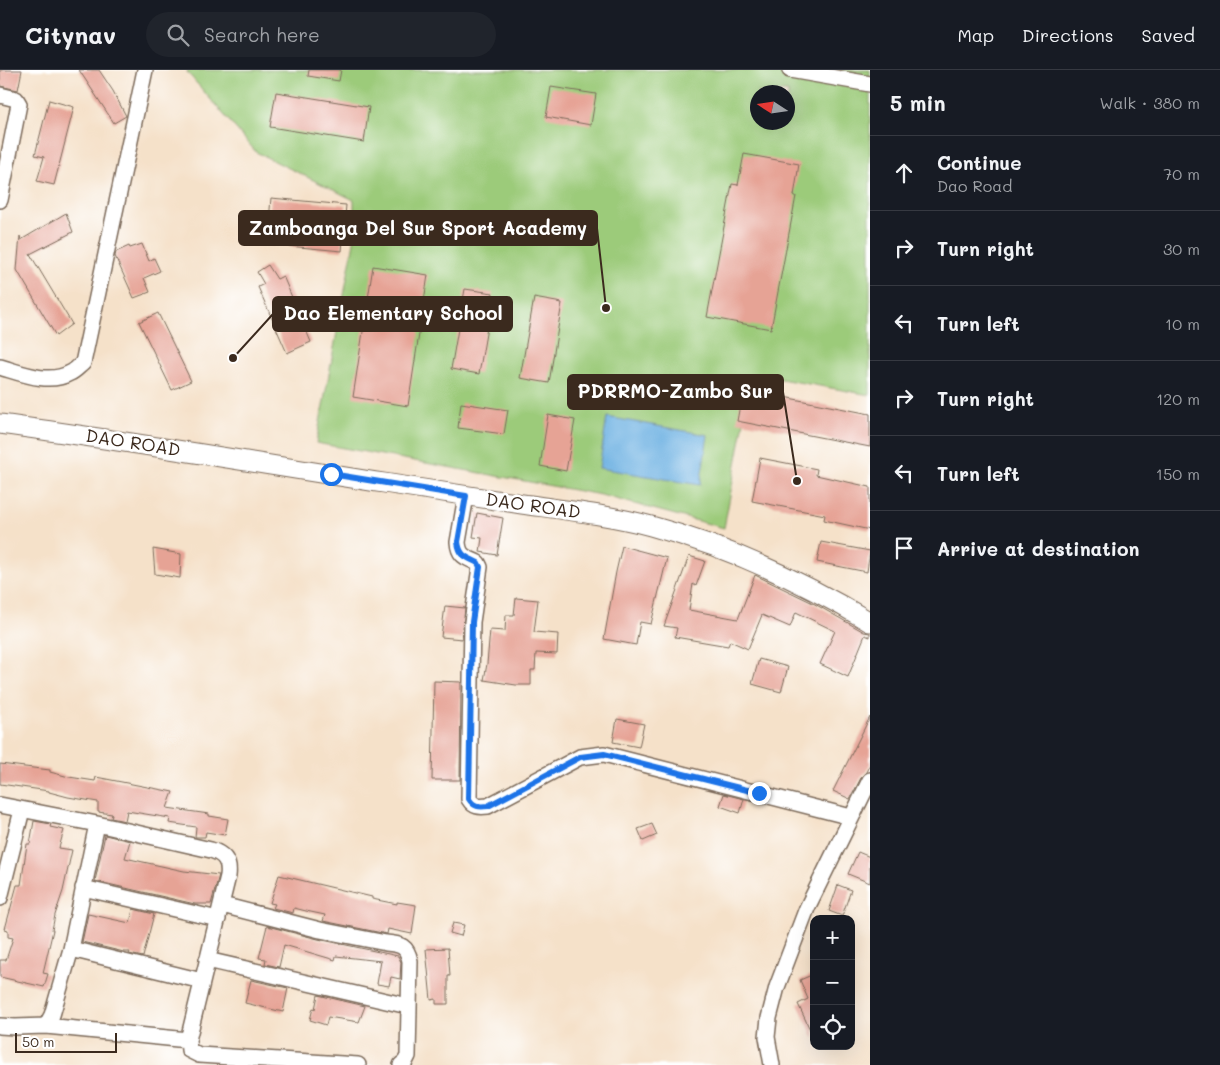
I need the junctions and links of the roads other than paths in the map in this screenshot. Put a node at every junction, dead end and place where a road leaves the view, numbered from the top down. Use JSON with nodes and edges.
{"nodes":[{"id":1,"x":145,"y":70,"type":"edge"},
{"id":2,"x":790,"y":70,"type":"edge"},
{"id":3,"x":870,"y":84,"type":"edge"},
{"id":4,"x":0,"y":95,"type":"edge"},
{"id":5,"x":0,"y":200,"type":"edge"},
{"id":6,"x":0,"y":367,"type":"edge"},
{"id":7,"x":0,"y":424,"type":"edge"},
{"id":8,"x":466,"y":496,"type":"junction"},
{"id":9,"x":870,"y":622,"type":"edge"},
{"id":10,"x":870,"y":780,"type":"edge"},
{"id":11,"x":0,"y":805,"type":"edge"},
{"id":12,"x":22,"y":810,"type":"junction"},
{"id":13,"x":851,"y":817,"type":"junction"},
{"id":14,"x":97,"y":824,"type":"junction"},
{"id":15,"x":83,"y":888,"type":"junction"},
{"id":16,"x":0,"y":898,"type":"edge"},
{"id":17,"x":220,"y":912,"type":"junction"},
{"id":18,"x":71,"y":949,"type":"junction"},
{"id":19,"x":207,"y":960,"type":"junction"},
{"id":20,"x":202,"y":981,"type":"junction"},
{"id":21,"x":408,"y":1006,"type":"junction"},
{"id":22,"x":0,"y":1026,"type":"edge"},
{"id":23,"x":46,"y":1026,"type":"junction"},
{"id":24,"x":188,"y":1040,"type":"junction"},
{"id":25,"x":404,"y":1064,"type":"edge"},
{"id":26,"x":358,"y":1065,"type":"edge"},
{"id":27,"x":772,"y":1065,"type":"edge"}],
"edges":[{"from":1,"to":6,"type":"street"},
{"from":2,"to":3,"type":"street"},
{"from":4,"to":5,"type":"street"},
{"from":7,"to":8,"type":"street","name":"DAO ROAD"},
{"from":8,"to":9,"type":"street","name":"DAO ROAD"},
{"from":8,"to":13,"type":"street"},
{"from":10,"to":13,"type":"street"},
{"from":11,"to":12,"type":"street"},
{"from":12,"to":14,"type":"street"},
{"from":12,"to":16,"type":"street"},
{"from":13,"to":27,"type":"street"},
{"from":14,"to":15,"type":"street"},
{"from":14,"to":17,"type":"street"},
{"from":15,"to":17,"type":"street"},
{"from":15,"to":18,"type":"street"},
{"from":17,"to":19,"type":"street"},
{"from":17,"to":21,"type":"street"},
{"from":18,"to":20,"type":"street"},
{"from":18,"to":23,"type":"street"},
{"from":19,"to":20,"type":"street"},
{"from":19,"to":21,"type":"street"},
{"from":20,"to":24,"type":"street"},
{"from":21,"to":25,"type":"street"},
{"from":22,"to":23,"type":"street"},
{"from":23,"to":24,"type":"street"},
{"from":24,"to":26,"type":"street"}]}
